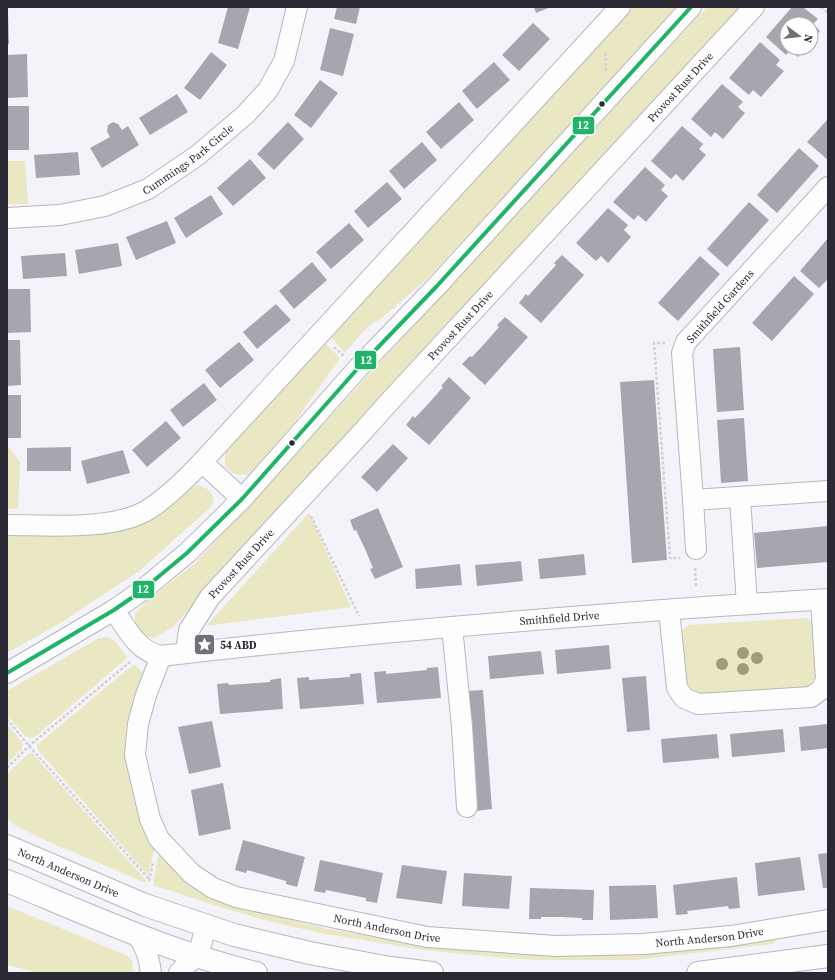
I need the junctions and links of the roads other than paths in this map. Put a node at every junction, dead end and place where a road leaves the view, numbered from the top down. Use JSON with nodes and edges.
{"nodes":[{"id":1,"x":297,"y":7,"type":"edge"},
{"id":2,"x":620,"y":7,"type":"edge"},
{"id":3,"x":691,"y":7,"type":"edge"},
{"id":4,"x":754,"y":7,"type":"edge"},
{"id":5,"x":828,"y":187,"type":"edge"},
{"id":6,"x":7,"y":218,"type":"edge"},
{"id":7,"x":202,"y":462,"type":"junction"},
{"id":8,"x":828,"y":491,"type":"edge"},
{"id":9,"x":740,"y":498,"type":"junction"},
{"id":10,"x":242,"y":499,"type":"junction"},
{"id":11,"x":693,"y":500,"type":"junction"},
{"id":12,"x":7,"y":525,"type":"edge"},
{"id":13,"x":695,"y":553,"type":"road end"},
{"id":14,"x":825,"y":599,"type":"edge"},
{"id":15,"x":747,"y":604,"type":"junction"},
{"id":16,"x":114,"y":610,"type":"junction"},
{"id":17,"x":669,"y":610,"type":"junction"},
{"id":18,"x":452,"y":627,"type":"junction"},
{"id":19,"x":153,"y":653,"type":"junction"},
{"id":20,"x":186,"y":653,"type":"junction"},
{"id":21,"x":7,"y":673,"type":"edge"},
{"id":22,"x":467,"y":807,"type":"dead end"},
{"id":23,"x":7,"y":846,"type":"edge"},
{"id":24,"x":7,"y":881,"type":"edge"},
{"id":25,"x":828,"y":920,"type":"edge"},
{"id":26,"x":206,"y":926,"type":"junction"},
{"id":27,"x":137,"y":935,"type":"junction"},
{"id":28,"x":198,"y":956,"type":"junction"},
{"id":29,"x":828,"y":956,"type":"edge"},
{"id":30,"x":151,"y":973,"type":"edge"},
{"id":31,"x":179,"y":973,"type":"edge"},
{"id":32,"x":256,"y":973,"type":"edge"},
{"id":33,"x":432,"y":973,"type":"edge"},
{"id":34,"x":698,"y":973,"type":"edge"}],
"edges":[{"from":1,"to":6,"type":"street","name":"Cummings Park Circle"},
{"from":2,"to":7,"type":"street"},
{"from":3,"to":10,"type":"street"},
{"from":4,"to":20,"type":"street","name":"Provost Rust Drive"},
{"from":5,"to":11,"type":"street","name":"Smithfield Gardens"},
{"from":7,"to":10,"type":"street"},
{"from":7,"to":12,"type":"street"},
{"from":8,"to":9,"type":"street"},
{"from":9,"to":11,"type":"street"},
{"from":9,"to":15,"type":"street"},
{"from":10,"to":16,"type":"street"},
{"from":11,"to":13,"type":"street","name":"Smithfield Gardens"},
{"from":14,"to":15,"type":"street","name":"Smithfield Drive"},
{"from":14,"to":17,"type":"street","name":"Smithfield Drive"},
{"from":15,"to":17,"type":"street","name":"Smithfield Drive"},
{"from":16,"to":19,"type":"street"},
{"from":16,"to":21,"type":"street"},
{"from":17,"to":18,"type":"street","name":"Smithfield Drive"},
{"from":18,"to":20,"type":"street","name":"Smithfield Drive"},
{"from":18,"to":22,"type":"street"},
{"from":19,"to":20,"type":"street","name":"Smithfield Drive"},
{"from":19,"to":25,"type":"street","name":"North Anderson Drive"},
{"from":23,"to":26,"type":"main road","name":"North Anderson Drive"},
{"from":24,"to":27,"type":"main road"},
{"from":26,"to":28,"type":"street"},
{"from":26,"to":33,"type":"main road","name":"North Anderson Drive"},
{"from":27,"to":28,"type":"main road"},
{"from":27,"to":30,"type":"street"},
{"from":28,"to":31,"type":"street"},
{"from":28,"to":32,"type":"main road"},
{"from":29,"to":34,"type":"main road"}]}
